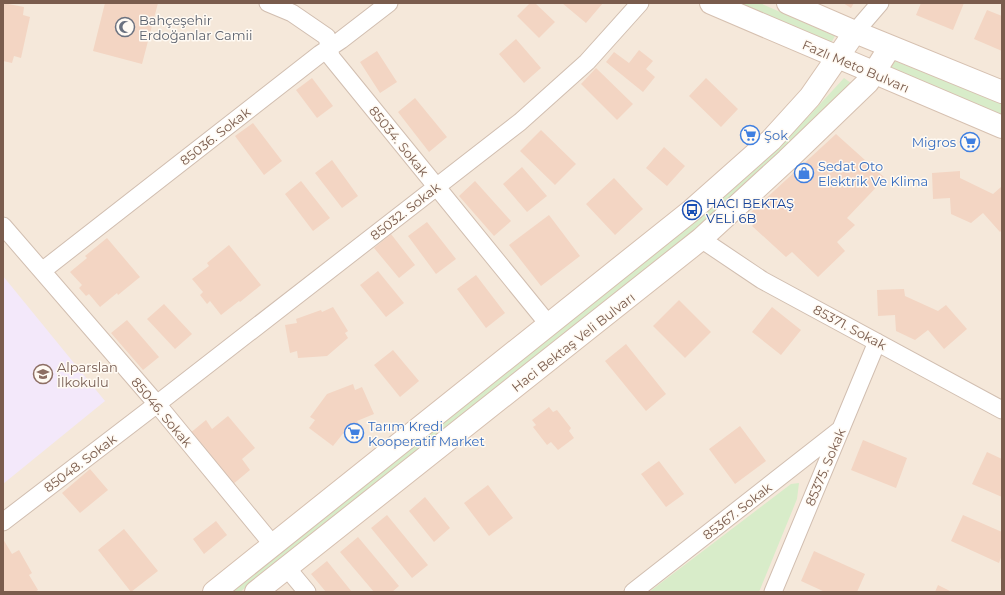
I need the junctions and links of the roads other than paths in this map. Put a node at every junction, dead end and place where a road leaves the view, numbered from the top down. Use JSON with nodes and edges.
{"nodes":[{"id":1,"x":268,"y":3,"type":"edge"},
{"id":2,"x":389,"y":3,"type":"edge"},
{"id":3,"x":640,"y":3,"type":"edge"},
{"id":4,"x":711,"y":3,"type":"edge"},
{"id":5,"x":788,"y":3,"type":"edge"},
{"id":6,"x":880,"y":3,"type":"edge"},
{"id":7,"x":855,"y":32,"type":"junction"},
{"id":8,"x":890,"y":47,"type":"junction"},
{"id":9,"x":329,"y":48,"type":"junction"},
{"id":10,"x":838,"y":58,"type":"junction"},
{"id":11,"x":874,"y":74,"type":"junction"},
{"id":12,"x":1002,"y":92,"type":"edge"},
{"id":13,"x":1002,"y":128,"type":"edge"},
{"id":14,"x":436,"y":187,"type":"junction"},
{"id":15,"x":3,"y":226,"type":"edge"},
{"id":16,"x":701,"y":239,"type":"junction"},
{"id":17,"x":42,"y":271,"type":"junction"},
{"id":18,"x":549,"y":325,"type":"junction"},
{"id":19,"x":877,"y":342,"type":"junction"},
{"id":20,"x":157,"y":404,"type":"junction"},
{"id":21,"x":1002,"y":410,"type":"edge"},
{"id":22,"x":841,"y":429,"type":"junction"},
{"id":23,"x":3,"y":522,"type":"edge"},
{"id":24,"x":273,"y":545,"type":"junction"},
{"id":25,"x":287,"y":568,"type":"junction"},
{"id":26,"x":214,"y":592,"type":"edge"},
{"id":27,"x":256,"y":592,"type":"edge"},
{"id":28,"x":306,"y":592,"type":"edge"},
{"id":29,"x":633,"y":592,"type":"edge"},
{"id":30,"x":773,"y":592,"type":"edge"}],
"edges":[{"from":1,"to":9,"type":"street","name":"85034. Sokak"},
{"from":2,"to":9,"type":"street","name":"85036. Sokak"},
{"from":3,"to":14,"type":"street","name":"85032. Sokak"},
{"from":4,"to":10,"type":"main road","name":"Fazlı Meto Bulvarı"},
{"from":5,"to":7,"type":"main road"},
{"from":6,"to":7,"type":"street"},
{"from":7,"to":8,"type":"main road"},
{"from":7,"to":10,"type":"main road"},
{"from":8,"to":11,"type":"main road","name":"Haci Bektaş Veli Bulvarı"},
{"from":8,"to":12,"type":"main road"},
{"from":9,"to":14,"type":"street","name":"85034. Sokak"},
{"from":9,"to":17,"type":"street","name":"85036. Sokak"},
{"from":10,"to":11,"type":"main road","name":"Fazlı Meto Bulvarı"},
{"from":10,"to":18,"type":"main road"},
{"from":11,"to":13,"type":"main road","name":"Fazlı Meto Bulvarı"},
{"from":11,"to":16,"type":"main road","name":"Haci Bektaş Veli Bulvarı"},
{"from":14,"to":18,"type":"street","name":"85034. Sokak"},
{"from":14,"to":20,"type":"street","name":"85032. Sokak"},
{"from":15,"to":17,"type":"street","name":"85046. Sokak"},
{"from":16,"to":19,"type":"street","name":"85371. Sokak"},
{"from":16,"to":25,"type":"main road","name":"Haci Bektaş Veli Bulvarı"},
{"from":17,"to":20,"type":"street","name":"85046. Sokak"},
{"from":18,"to":24,"type":"main road"},
{"from":19,"to":21,"type":"street","name":"85371. Sokak"},
{"from":19,"to":22,"type":"street","name":"85375. Sokak"},
{"from":20,"to":23,"type":"street","name":"85048. Sokak"},
{"from":20,"to":24,"type":"street","name":"85046. Sokak"},
{"from":22,"to":29,"type":"street","name":"85367. Sokak"},
{"from":22,"to":30,"type":"street","name":"85375. Sokak"},
{"from":24,"to":26,"type":"main road"},
{"from":25,"to":27,"type":"main road","name":"Haci Bektaş Veli Bulvarı"},
{"from":25,"to":28,"type":"street"}]}
